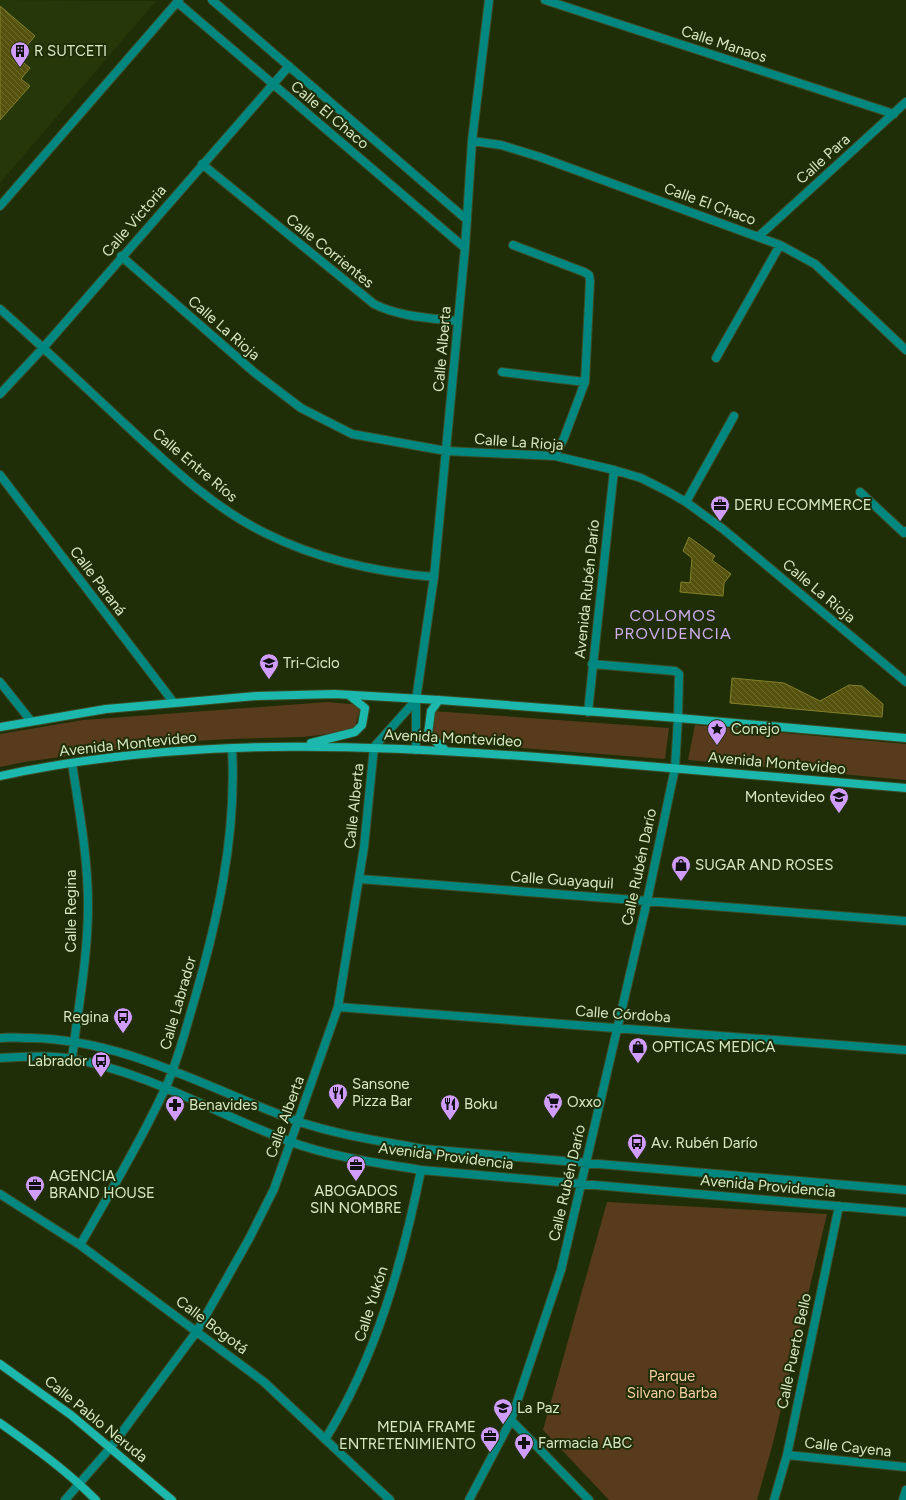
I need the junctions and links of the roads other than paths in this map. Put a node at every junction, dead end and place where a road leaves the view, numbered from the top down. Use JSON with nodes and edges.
{"nodes":[{"id":1,"x":212,"y":0,"type":"edge"},
{"id":2,"x":489,"y":0,"type":"edge"},
{"id":3,"x":545,"y":0,"type":"edge"},
{"id":4,"x":178,"y":1,"type":"edge"},
{"id":5,"x":289,"y":66,"type":"junction"},
{"id":6,"x":273,"y":85,"type":"junction"},
{"id":7,"x":906,"y":102,"type":"edge"},
{"id":8,"x":894,"y":114,"type":"junction"},
{"id":9,"x":472,"y":141,"type":"junction"},
{"id":10,"x":202,"y":164,"type":"junction"},
{"id":11,"x":0,"y":206,"type":"edge"},
{"id":12,"x":467,"y":220,"type":"junction"},
{"id":13,"x":758,"y":237,"type":"junction"},
{"id":14,"x":513,"y":245,"type":"dead end"},
{"id":15,"x":780,"y":245,"type":"junction"},
{"id":16,"x":465,"y":248,"type":"junction"},
{"id":17,"x":121,"y":256,"type":"junction"},
{"id":18,"x":0,"y":309,"type":"edge"},
{"id":19,"x":458,"y":321,"type":"junction"},
{"id":20,"x":43,"y":348,"type":"junction"},
{"id":21,"x":906,"y":350,"type":"edge"},
{"id":22,"x":716,"y":358,"type":"dead end"},
{"id":23,"x":502,"y":372,"type":"dead end"},
{"id":24,"x":585,"y":382,"type":"junction"},
{"id":25,"x":0,"y":394,"type":"edge"},
{"id":26,"x":734,"y":416,"type":"dead end"},
{"id":27,"x":446,"y":451,"type":"junction"},
{"id":28,"x":555,"y":456,"type":"junction"},
{"id":29,"x":614,"y":470,"type":"junction"},
{"id":30,"x":0,"y":475,"type":"edge"},
{"id":31,"x":860,"y":492,"type":"dead end"},
{"id":32,"x":686,"y":502,"type":"junction"},
{"id":33,"x":906,"y":531,"type":"edge"},
{"id":34,"x":434,"y":577,"type":"junction"},
{"id":35,"x":592,"y":664,"type":"junction"},
{"id":36,"x":0,"y":682,"type":"edge"},
{"id":37,"x":906,"y":682,"type":"edge"},
{"id":38,"x":350,"y":696,"type":"junction"},
{"id":39,"x":416,"y":700,"type":"junction"},
{"id":40,"x":439,"y":700,"type":"junction"},
{"id":41,"x":174,"y":703,"type":"junction"},
{"id":42,"x":588,"y":712,"type":"junction"},
{"id":43,"x":678,"y":718,"type":"junction"},
{"id":44,"x":31,"y":721,"type":"junction"},
{"id":45,"x":0,"y":727,"type":"edge"},
{"id":46,"x":906,"y":738,"type":"edge"},
{"id":47,"x":303,"y":746,"type":"junction"},
{"id":48,"x":374,"y":747,"type":"junction"},
{"id":49,"x":232,"y":748,"type":"junction"},
{"id":50,"x":416,"y":750,"type":"junction"},
{"id":51,"x":446,"y":751,"type":"junction"},
{"id":52,"x":72,"y":763,"type":"junction"},
{"id":53,"x":675,"y":768,"type":"junction"},
{"id":54,"x":0,"y":776,"type":"edge"},
{"id":55,"x":906,"y":788,"type":"edge"},
{"id":56,"x":360,"y":879,"type":"junction"},
{"id":57,"x":647,"y":901,"type":"junction"},
{"id":58,"x":906,"y":921,"type":"edge"},
{"id":59,"x":338,"y":1007,"type":"junction"},
{"id":60,"x":616,"y":1027,"type":"junction"},
{"id":61,"x":0,"y":1038,"type":"edge"},
{"id":62,"x":74,"y":1042,"type":"junction"},
{"id":63,"x":906,"y":1050,"type":"edge"},
{"id":64,"x":0,"y":1058,"type":"edge"},
{"id":65,"x":72,"y":1059,"type":"junction"},
{"id":66,"x":173,"y":1070,"type":"junction"},
{"id":67,"x":165,"y":1088,"type":"junction"},
{"id":68,"x":298,"y":1121,"type":"junction"},
{"id":69,"x":291,"y":1142,"type":"junction"},
{"id":70,"x":585,"y":1163,"type":"junction"},
{"id":71,"x":421,"y":1170,"type":"junction"},
{"id":72,"x":581,"y":1184,"type":"junction"},
{"id":73,"x":906,"y":1190,"type":"edge"},
{"id":74,"x":0,"y":1194,"type":"edge"},
{"id":75,"x":839,"y":1206,"type":"junction"},
{"id":76,"x":906,"y":1212,"type":"edge"},
{"id":77,"x":80,"y":1245,"type":"junction"},
{"id":78,"x":198,"y":1331,"type":"junction"},
{"id":79,"x":0,"y":1364,"type":"edge"},
{"id":80,"x":511,"y":1420,"type":"junction"},
{"id":81,"x":0,"y":1423,"type":"edge"},
{"id":82,"x":326,"y":1438,"type":"junction"},
{"id":83,"x":111,"y":1447,"type":"junction"},
{"id":84,"x":787,"y":1455,"type":"junction"},
{"id":85,"x":906,"y":1467,"type":"edge"},
{"id":86,"x":80,"y":1484,"type":"junction"},
{"id":87,"x":906,"y":1490,"type":"edge"},
{"id":88,"x":65,"y":1500,"type":"edge"},
{"id":89,"x":96,"y":1500,"type":"edge"},
{"id":90,"x":172,"y":1500,"type":"edge"},
{"id":91,"x":390,"y":1500,"type":"edge"},
{"id":92,"x":470,"y":1500,"type":"edge"},
{"id":93,"x":589,"y":1500,"type":"edge"},
{"id":94,"x":774,"y":1500,"type":"edge"},
{"id":95,"x":903,"y":1500,"type":"edge"}],
"edges":[{"from":1,"to":5,"type":"street","name":"Calle El Chaco"},
{"from":2,"to":9,"type":"street","name":"Calle Alberta"},
{"from":3,"to":8,"type":"street","name":"Calle Manaos"},
{"from":4,"to":6,"type":"street","name":"Calle El Chaco"},
{"from":4,"to":11,"type":"street"},
{"from":5,"to":6,"type":"street","name":"Calle Victoria"},
{"from":5,"to":12,"type":"street","name":"Calle El Chaco"},
{"from":6,"to":10,"type":"street","name":"Calle Victoria"},
{"from":6,"to":16,"type":"street","name":"Calle El Chaco"},
{"from":7,"to":8,"type":"street","name":"Calle Para"},
{"from":8,"to":13,"type":"street","name":"Calle Para"},
{"from":9,"to":12,"type":"street","name":"Calle Alberta"},
{"from":9,"to":13,"type":"street","name":"Calle El Chaco"},
{"from":10,"to":17,"type":"street","name":"Calle Victoria"},
{"from":10,"to":19,"type":"street","name":"Calle Corrientes"},
{"from":12,"to":16,"type":"street","name":"Calle Alberta"},
{"from":13,"to":15,"type":"street","name":"Calle El Chaco"},
{"from":14,"to":24,"type":"street"},
{"from":15,"to":21,"type":"street","name":"Calle El Chaco"},
{"from":15,"to":22,"type":"street"},
{"from":16,"to":19,"type":"street","name":"Calle Alberta"},
{"from":17,"to":20,"type":"street","name":"Calle Victoria"},
{"from":17,"to":27,"type":"street","name":"Calle La Rioja"},
{"from":18,"to":20,"type":"street","name":"Calle Entre Ríos"},
{"from":19,"to":27,"type":"street","name":"Calle Alberta"},
{"from":20,"to":25,"type":"street","name":"Calle Victoria"},
{"from":20,"to":34,"type":"street","name":"Calle Entre Ríos"},
{"from":23,"to":24,"type":"street"},
{"from":24,"to":28,"type":"street"},
{"from":26,"to":32,"type":"street"},
{"from":27,"to":28,"type":"street","name":"Calle La Rioja"},
{"from":27,"to":34,"type":"street","name":"Calle Alberta"},
{"from":28,"to":29,"type":"street","name":"Calle La Rioja"},
{"from":29,"to":32,"type":"street","name":"Calle La Rioja"},
{"from":29,"to":35,"type":"street","name":"Avenida Rubén Darío"},
{"from":30,"to":41,"type":"street","name":"Calle Paraná"},
{"from":31,"to":33,"type":"street"},
{"from":32,"to":37,"type":"street","name":"Calle La Rioja"},
{"from":34,"to":39,"type":"street","name":"Calle Alberta"},
{"from":35,"to":42,"type":"street","name":"Avenida Rubén Darío"},
{"from":35,"to":43,"type":"street","name":"Calle Rubén Darío"},
{"from":36,"to":44,"type":"street"},
{"from":38,"to":39,"type":"street"},
{"from":38,"to":41,"type":"street"},
{"from":38,"to":47,"type":"street"},
{"from":39,"to":40,"type":"street"},
{"from":39,"to":48,"type":"street","name":"Calle Alberta"},
{"from":39,"to":50,"type":"street","name":"Calle Alberta"},
{"from":40,"to":42,"type":"street"},
{"from":40,"to":51,"type":"street"},
{"from":41,"to":44,"type":"street"},
{"from":42,"to":43,"type":"street"},
{"from":43,"to":46,"type":"street"},
{"from":43,"to":53,"type":"street","name":"Calle Rubén Darío"},
{"from":44,"to":45,"type":"street"},
{"from":47,"to":48,"type":"street","name":"Avenida Montevideo"},
{"from":47,"to":49,"type":"street","name":"Avenida Montevideo"},
{"from":48,"to":50,"type":"street","name":"Avenida Montevideo"},
{"from":48,"to":56,"type":"street","name":"Calle Alberta"},
{"from":49,"to":52,"type":"street","name":"Avenida Montevideo"},
{"from":49,"to":66,"type":"street","name":"Calle Labrador"},
{"from":50,"to":51,"type":"street","name":"Avenida Montevideo"},
{"from":51,"to":53,"type":"street","name":"Avenida Montevideo"},
{"from":52,"to":54,"type":"street","name":"Avenida Montevideo"},
{"from":52,"to":62,"type":"street","name":"Calle Regina"},
{"from":53,"to":55,"type":"street","name":"Avenida Montevideo"},
{"from":53,"to":57,"type":"street","name":"Calle Rubén Darío"},
{"from":56,"to":57,"type":"street","name":"Calle Guayaquil"},
{"from":56,"to":59,"type":"street","name":"Calle Alberta"},
{"from":57,"to":58,"type":"street","name":"Calle Guayaquil"},
{"from":57,"to":60,"type":"street","name":"Calle Rubén Darío"},
{"from":59,"to":60,"type":"street","name":"Calle Córdoba"},
{"from":59,"to":68,"type":"street","name":"Calle Alberta"},
{"from":60,"to":63,"type":"street","name":"Calle Córdoba"},
{"from":60,"to":70,"type":"street","name":"Calle Rubén Darío"},
{"from":61,"to":62,"type":"street","name":"Avenida Providencia"},
{"from":62,"to":65,"type":"street","name":"Calle Regina"},
{"from":62,"to":66,"type":"street","name":"Avenida Providencia"},
{"from":64,"to":65,"type":"street","name":"Avenida Providencia"},
{"from":65,"to":67,"type":"street","name":"Avenida Providencia"},
{"from":66,"to":67,"type":"street","name":"Calle Labrador"},
{"from":66,"to":68,"type":"street","name":"Avenida Providencia"},
{"from":67,"to":69,"type":"street","name":"Avenida Providencia"},
{"from":67,"to":77,"type":"street","name":"Calle Labrador"},
{"from":68,"to":69,"type":"street","name":"Calle Alberta"},
{"from":68,"to":70,"type":"street","name":"Avenida Providencia"},
{"from":69,"to":71,"type":"street","name":"Avenida Providencia"},
{"from":69,"to":78,"type":"street","name":"Calle Alberta"},
{"from":70,"to":72,"type":"street","name":"Calle Rubén Darío"},
{"from":70,"to":73,"type":"street","name":"Avenida Providencia"},
{"from":71,"to":72,"type":"street","name":"Avenida Providencia"},
{"from":71,"to":82,"type":"street","name":"Calle Yukón"},
{"from":72,"to":75,"type":"street","name":"Avenida Providencia"},
{"from":72,"to":80,"type":"street","name":"Calle Rubén Darío"},
{"from":74,"to":77,"type":"street","name":"Calle Bogotá"},
{"from":75,"to":76,"type":"street","name":"Avenida Providencia"},
{"from":75,"to":84,"type":"street","name":"Calle Puerto Bello"},
{"from":77,"to":78,"type":"street","name":"Calle Bogotá"},
{"from":78,"to":82,"type":"street","name":"Calle Bogotá"},
{"from":78,"to":83,"type":"street","name":"Calle Alberta"},
{"from":79,"to":83,"type":"street","name":"Calle Pablo Neruda"},
{"from":80,"to":92,"type":"street","name":"Calle Rubén Darío"},
{"from":80,"to":93,"type":"street"},
{"from":81,"to":86,"type":"street"},
{"from":82,"to":91,"type":"street","name":"Calle Bogotá"},
{"from":83,"to":86,"type":"street","name":"Calle Alberta"},
{"from":83,"to":90,"type":"street","name":"Calle Pablo Neruda"},
{"from":84,"to":85,"type":"street","name":"Calle Cayena"},
{"from":84,"to":94,"type":"street","name":"Calle Puerto Bello"},
{"from":86,"to":88,"type":"street","name":"Calle Alberta"},
{"from":86,"to":89,"type":"street"},
{"from":87,"to":95,"type":"street"}]}
